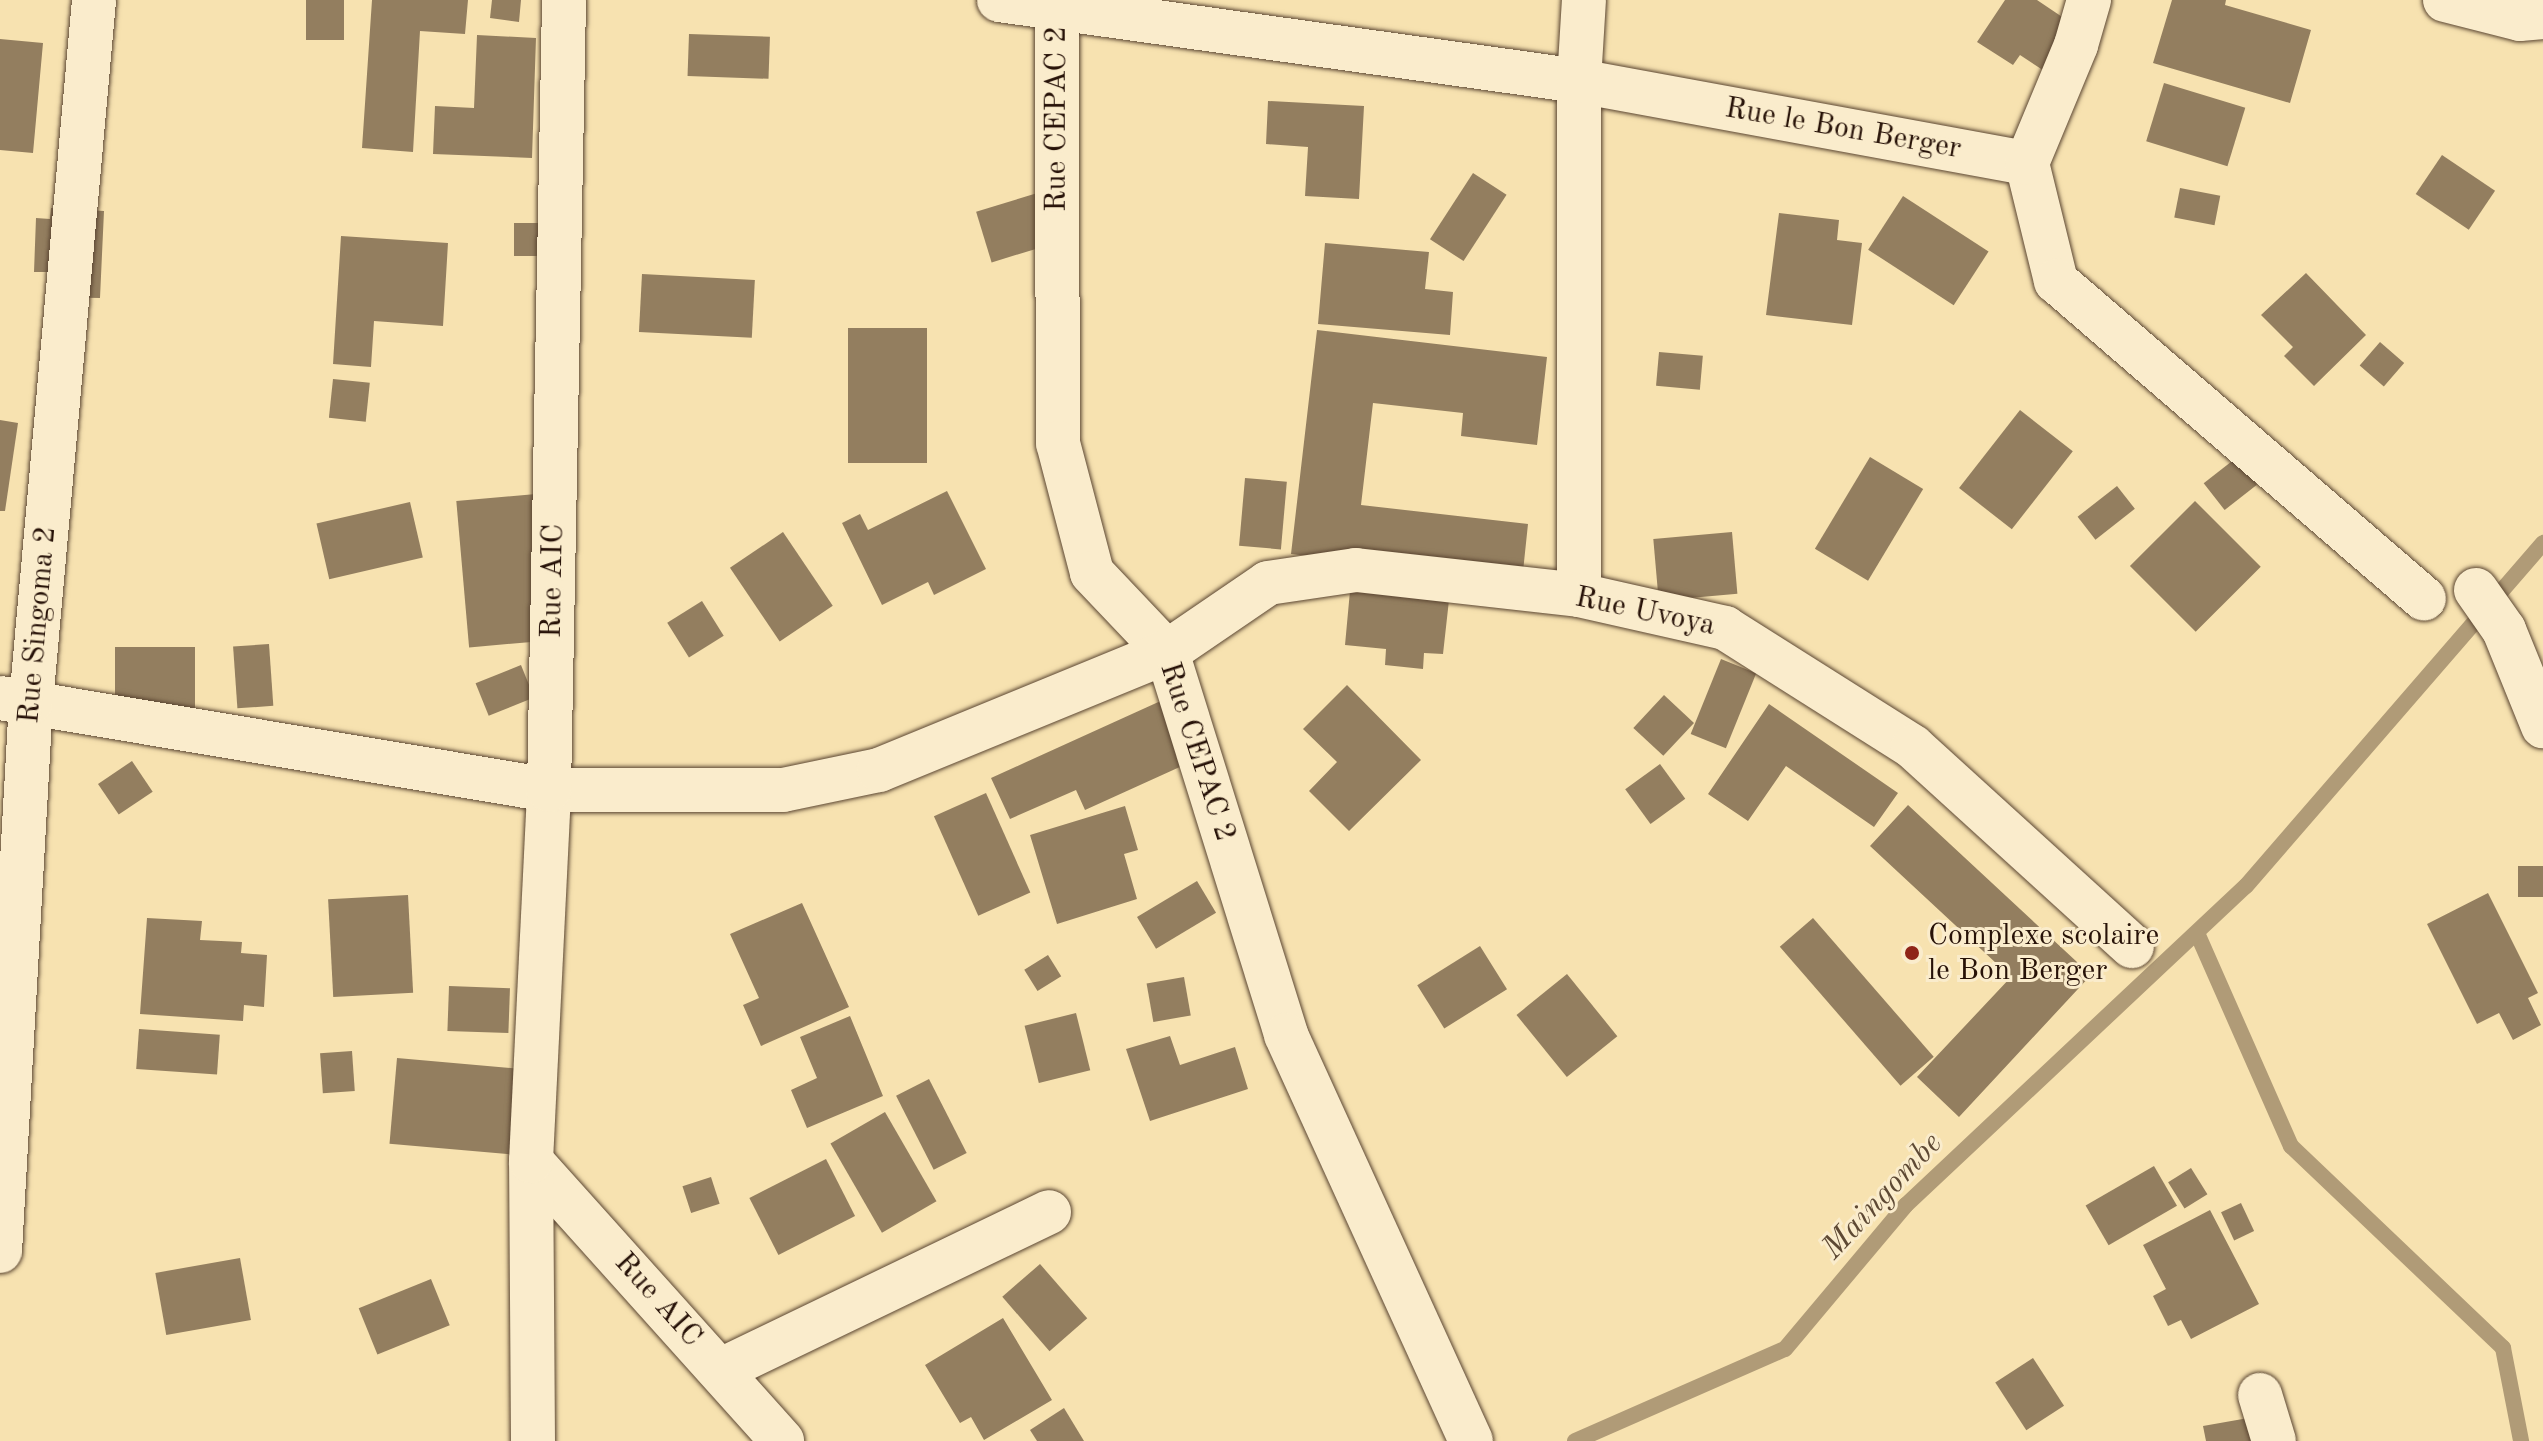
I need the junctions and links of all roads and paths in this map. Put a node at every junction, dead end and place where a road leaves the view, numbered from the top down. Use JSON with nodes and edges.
{"nodes":[{"id":1,"x":94,"y":0,"type":"edge"},
{"id":2,"x":564,"y":0,"type":"edge"},
{"id":3,"x":999,"y":0,"type":"edge"},
{"id":4,"x":1584,"y":0,"type":"edge"},
{"id":5,"x":2089,"y":0,"type":"edge"},
{"id":6,"x":2445,"y":0,"type":"edge"},
{"id":7,"x":1057,"y":3,"type":"edge"},
{"id":8,"x":2543,"y":17,"type":"edge"},
{"id":9,"x":1579,"y":81,"type":"junction"},
{"id":10,"x":2027,"y":163,"type":"junction"},
{"id":11,"x":2476,"y":590,"type":"dead end"},
{"id":12,"x":1579,"y":595,"type":"junction"},
{"id":13,"x":2424,"y":599,"type":"dead end"},
{"id":14,"x":1167,"y":652,"type":"junction"},
{"id":15,"x":16,"y":700,"type":"edge"},
{"id":16,"x":2543,"y":726,"type":"edge"},
{"id":17,"x":549,"y":790,"type":"junction"},
{"id":18,"x":2132,"y":946,"type":"dead end"},
{"id":19,"x":531,"y":1161,"type":"junction"},
{"id":20,"x":1049,"y":1212,"type":"dead end"},
{"id":21,"x":0,"y":1251,"type":"edge"},
{"id":22,"x":721,"y":1370,"type":"junction"},
{"id":23,"x":2260,"y":1395,"type":"dead end"},
{"id":24,"x":533,"y":1441,"type":"edge"},
{"id":25,"x":782,"y":1441,"type":"edge"},
{"id":26,"x":1471,"y":1441,"type":"edge"},
{"id":27,"x":2274,"y":1441,"type":"edge"}],
"edges":[{"from":1,"to":15,"type":"street","name":"Rue Singoma 2"},
{"from":2,"to":17,"type":"street","name":"Rue AIC"},
{"from":3,"to":7,"type":"street","name":"Rue le Bon Berger"},
{"from":4,"to":9,"type":"street"},
{"from":5,"to":10,"type":"street"},
{"from":6,"to":8,"type":"street"},
{"from":7,"to":9,"type":"street","name":"Rue le Bon Berger"},
{"from":7,"to":14,"type":"street","name":"Rue CEPAC 2"},
{"from":9,"to":10,"type":"street","name":"Rue le Bon Berger"},
{"from":9,"to":12,"type":"street"},
{"from":10,"to":13,"type":"street"},
{"from":11,"to":16,"type":"street"},
{"from":12,"to":14,"type":"street","name":"Rue Uvoya"},
{"from":12,"to":18,"type":"street","name":"Rue Uvoya"},
{"from":14,"to":17,"type":"street","name":"Rue Uvoya"},
{"from":14,"to":26,"type":"street","name":"Rue CEPAC 2"},
{"from":15,"to":17,"type":"street","name":"Rue Uvoya"},
{"from":15,"to":21,"type":"street","name":"Rue Singoma 2"},
{"from":17,"to":19,"type":"street","name":"Rue AIC"},
{"from":19,"to":22,"type":"street","name":"Rue AIC"},
{"from":19,"to":24,"type":"street","name":"Rue AIC"},
{"from":20,"to":22,"type":"street"},
{"from":22,"to":25,"type":"street","name":"Rue AIC"},
{"from":23,"to":27,"type":"street"}]}
